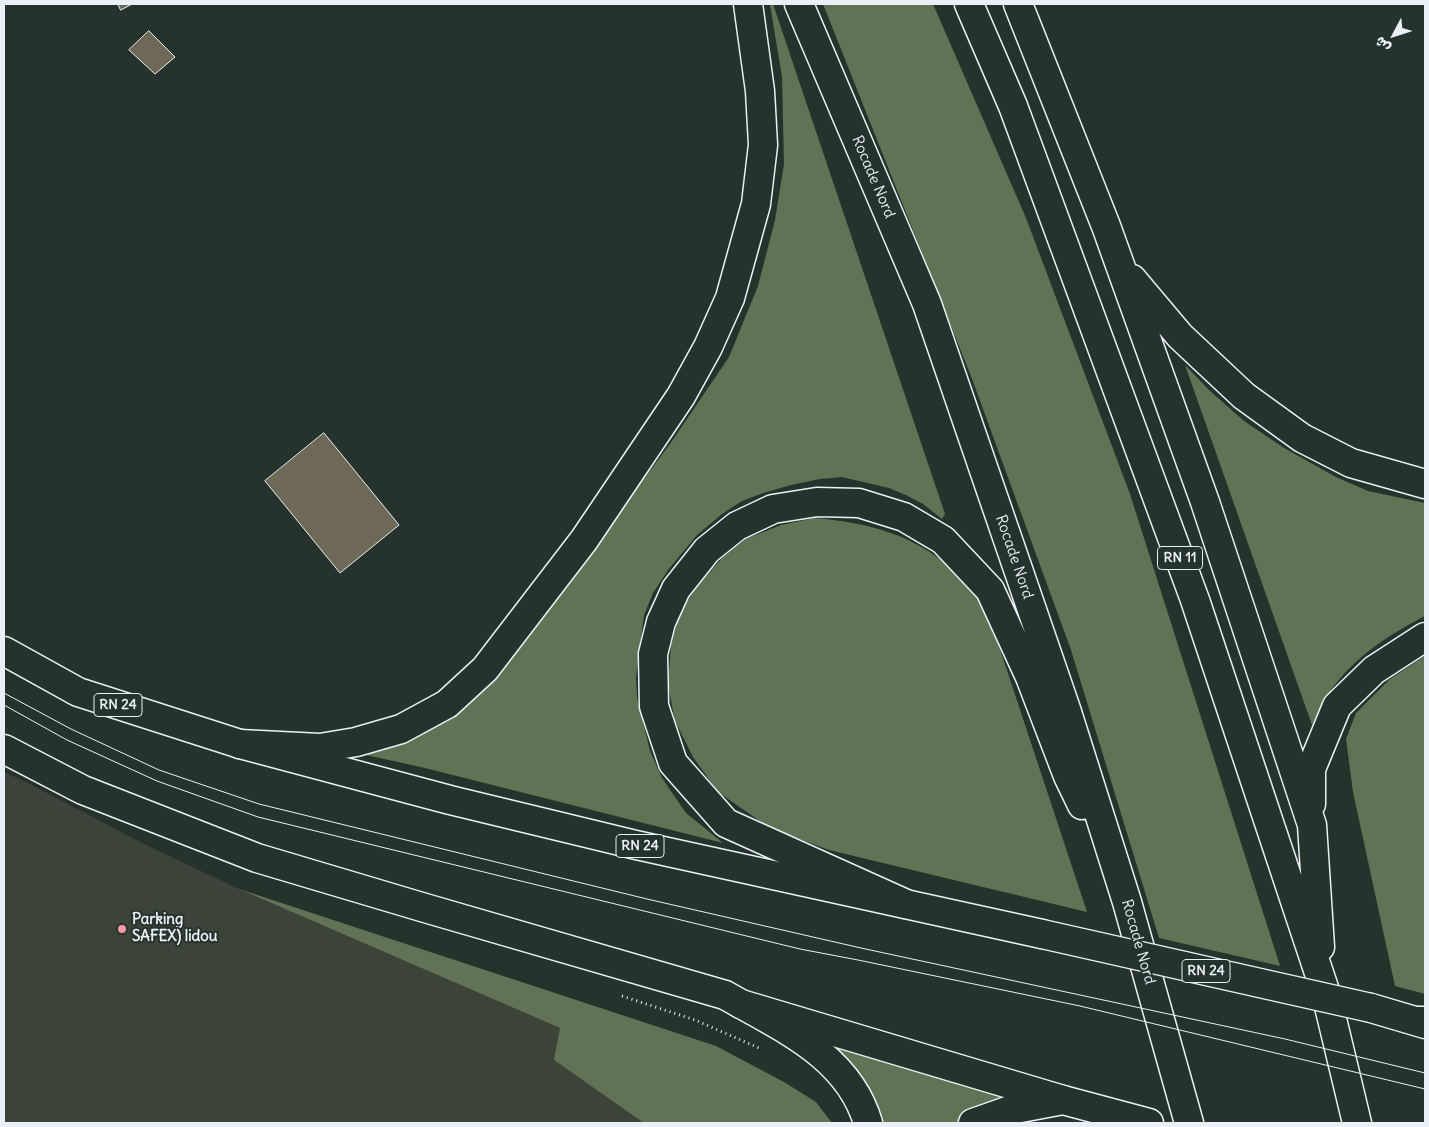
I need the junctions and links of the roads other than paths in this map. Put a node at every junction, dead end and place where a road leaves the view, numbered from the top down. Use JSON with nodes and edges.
{"nodes":[{"id":1,"x":748,"y":4,"type":"edge"},
{"id":2,"x":799,"y":4,"type":"edge"},
{"id":3,"x":969,"y":4,"type":"edge"},
{"id":4,"x":1018,"y":4,"type":"edge"},
{"id":5,"x":1106,"y":226,"type":"junction"},
{"id":6,"x":1425,"y":484,"type":"edge"},
{"id":7,"x":1425,"y":637,"type":"edge"},
{"id":8,"x":4,"y":651,"type":"edge"},
{"id":9,"x":240,"y":744,"type":"junction"},
{"id":10,"x":4,"y":750,"type":"edge"},
{"id":11,"x":1312,"y":825,"type":"junction"},
{"id":12,"x":1127,"y":902,"type":"junction"},
{"id":13,"x":906,"y":904,"type":"junction"},
{"id":14,"x":1322,"y":983,"type":"junction"},
{"id":15,"x":741,"y":1004,"type":"junction"},
{"id":16,"x":1423,"y":1022,"type":"edge"},
{"id":17,"x":1063,"y":1100,"type":"junction"},
{"id":18,"x":868,"y":1123,"type":"edge"},
{"id":19,"x":973,"y":1123,"type":"edge"},
{"id":20,"x":1149,"y":1123,"type":"edge"},
{"id":21,"x":1189,"y":1123,"type":"edge"},
{"id":22,"x":1357,"y":1123,"type":"edge"}],
"edges":[{"from":1,"to":9,"type":"main road"},
{"from":2,"to":12,"type":"main road","name":"Rocade Nord"},
{"from":3,"to":14,"type":"main road","number":"RN 11"},
{"from":4,"to":5,"type":"main road"},
{"from":5,"to":6,"type":"main road"},
{"from":5,"to":11,"type":"main road"},
{"from":7,"to":11,"type":"main road"},
{"from":8,"to":9,"type":"main road","number":"RN 24"},
{"from":9,"to":13,"type":"main road","number":"RN 24"},
{"from":10,"to":15,"type":"main road"},
{"from":11,"to":14,"type":"main road"},
{"from":12,"to":13,"type":"main road"},
{"from":12,"to":21,"type":"main road","name":"Rocade Nord"},
{"from":13,"to":16,"type":"main road","number":"RN 24","bridge":true},
{"from":14,"to":22,"type":"main road","number":"RN 11"},
{"from":15,"to":17,"type":"main road"},
{"from":15,"to":18,"type":"main road"},
{"from":17,"to":19,"type":"main road"},
{"from":17,"to":20,"type":"main road"}]}
